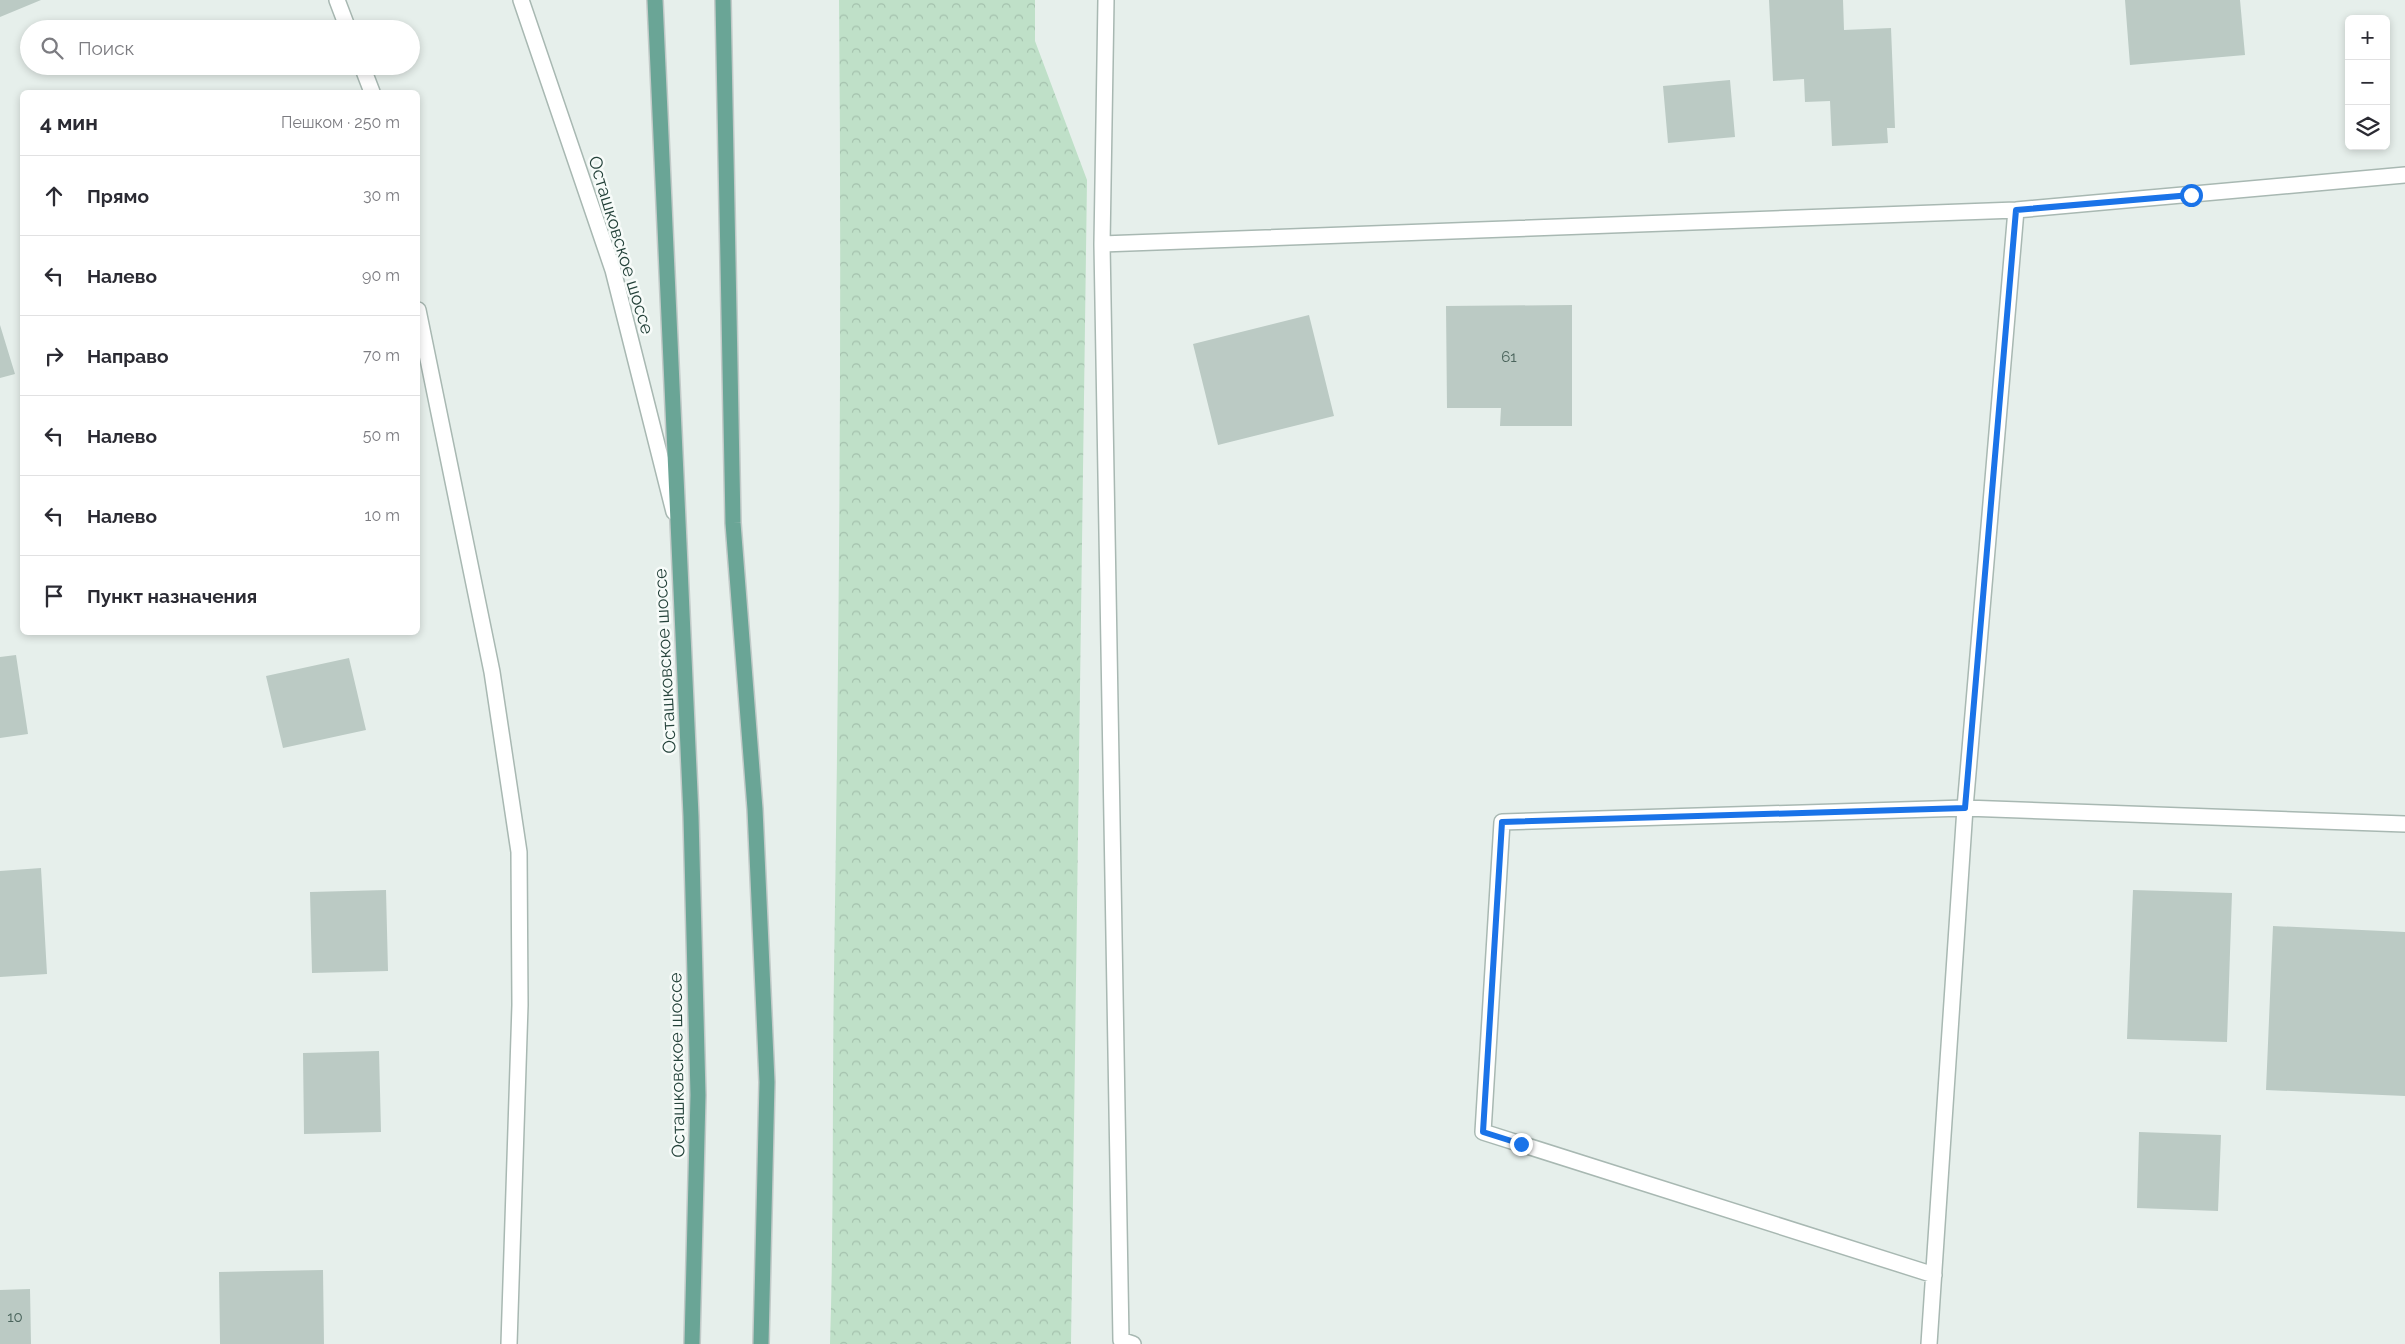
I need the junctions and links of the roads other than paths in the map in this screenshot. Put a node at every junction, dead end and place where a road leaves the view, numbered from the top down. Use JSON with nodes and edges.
{"nodes":[{"id":1,"x":336,"y":0,"type":"edge"},
{"id":2,"x":521,"y":0,"type":"edge"},
{"id":3,"x":655,"y":0,"type":"edge"},
{"id":4,"x":724,"y":0,"type":"edge"},
{"id":5,"x":1106,"y":0,"type":"edge"},
{"id":6,"x":344,"y":20,"type":"edge"},
{"id":7,"x":365,"y":75,"type":"edge"},
{"id":8,"x":371,"y":90,"type":"edge"},
{"id":9,"x":2405,"y":175,"type":"edge"},
{"id":10,"x":2016,"y":210,"type":"junction"},
{"id":11,"x":1102,"y":244,"type":"junction"},
{"id":12,"x":420,"y":320,"type":"edge"},
{"id":13,"x":678,"y":528,"type":"junction"},
{"id":14,"x":1965,"y":808,"type":"junction"},
{"id":15,"x":2405,"y":824,"type":"edge"},
{"id":16,"x":1934,"y":1276,"type":"junction"},
{"id":17,"x":509,"y":1344,"type":"edge"},
{"id":18,"x":692,"y":1344,"type":"edge"},
{"id":19,"x":761,"y":1344,"type":"edge"},
{"id":20,"x":1133,"y":1344,"type":"edge"},
{"id":21,"x":1930,"y":1344,"type":"edge"}],
"edges":[{"from":1,"to":6,"type":"street"},
{"from":2,"to":13,"type":"street","name":"Осташковское шоссе"},
{"from":3,"to":13,"type":"main road"},
{"from":4,"to":19,"type":"main road"},
{"from":5,"to":11,"type":"street"},
{"from":7,"to":8,"type":"street"},
{"from":9,"to":10,"type":"street"},
{"from":10,"to":11,"type":"street"},
{"from":10,"to":14,"type":"street"},
{"from":11,"to":20,"type":"street"},
{"from":12,"to":17,"type":"street"},
{"from":13,"to":18,"type":"main road","name":"Осташковское шоссе"},
{"from":14,"to":15,"type":"street"},
{"from":14,"to":16,"type":"street"},
{"from":14,"to":16,"type":"street"},
{"from":16,"to":21,"type":"street"}]}
